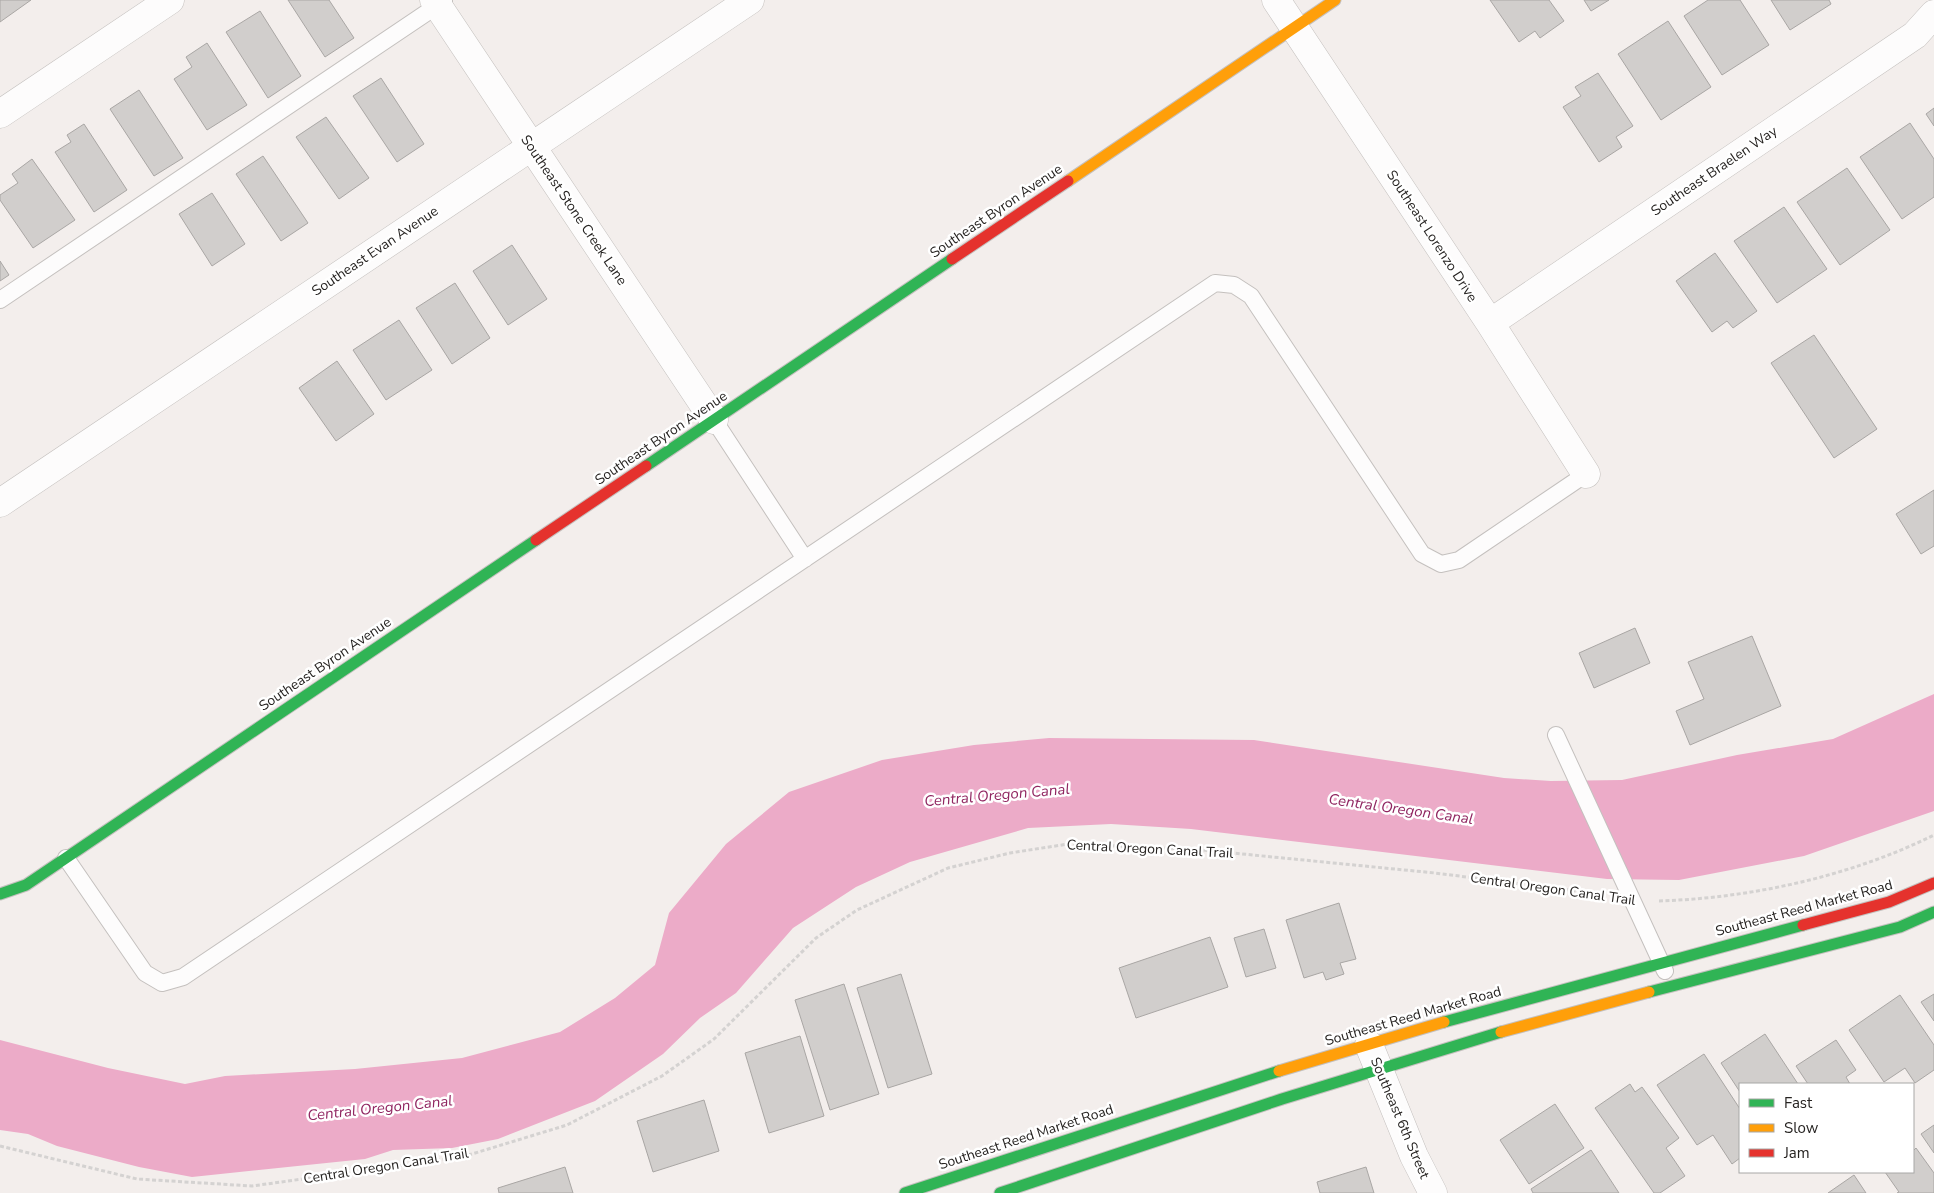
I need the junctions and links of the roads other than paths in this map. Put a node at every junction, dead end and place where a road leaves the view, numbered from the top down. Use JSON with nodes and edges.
{"nodes":[{"id":1,"x":170,"y":0,"type":"edge"},
{"id":2,"x":750,"y":0,"type":"edge"},
{"id":3,"x":1276,"y":0,"type":"edge"},
{"id":4,"x":1335,"y":0,"type":"edge"},
{"id":5,"x":439,"y":2,"type":"edge"},
{"id":6,"x":1934,"y":14,"type":"edge"},
{"id":7,"x":1294,"y":28,"type":"junction"},
{"id":8,"x":0,"y":114,"type":"edge"},
{"id":9,"x":531,"y":145,"type":"junction"},
{"id":10,"x":0,"y":300,"type":"edge"},
{"id":11,"x":1490,"y":323,"type":"junction"},
{"id":12,"x":714,"y":420,"type":"junction"},
{"id":13,"x":1586,"y":474,"type":"joint"},
{"id":14,"x":0,"y":503,"type":"edge"},
{"id":15,"x":805,"y":559,"type":"junction"},
{"id":16,"x":1556,"y":735,"type":"dead end"},
{"id":17,"x":66,"y":858,"type":"junction"},
{"id":18,"x":1934,"y":883,"type":"edge"},
{"id":19,"x":0,"y":894,"type":"edge"},
{"id":20,"x":1934,"y":912,"type":"edge"},
{"id":21,"x":1662,"y":962,"type":"junction"},
{"id":22,"x":1670,"y":985,"type":"junction"},
{"id":23,"x":1368,"y":1043,"type":"junction"},
{"id":24,"x":1377,"y":1069,"type":"junction"},
{"id":25,"x":905,"y":1193,"type":"edge"},
{"id":26,"x":1000,"y":1193,"type":"edge"},
{"id":27,"x":1433,"y":1193,"type":"edge"}],
"edges":[{"from":1,"to":8,"type":"street"},
{"from":2,"to":9,"type":"street","name":"Southeast Evan Avenue"},
{"from":3,"to":7,"type":"street","name":"Southeast Lorenzo Drive"},
{"from":4,"to":7,"type":"main road","name":"Southeast Byron Avenue"},
{"from":5,"to":9,"type":"street","name":"Southeast Stone Creek Lane"},
{"from":5,"to":10,"type":"lane"},
{"from":6,"to":11,"type":"street","name":"Southeast Braelen Way"},
{"from":7,"to":11,"type":"street","name":"Southeast Lorenzo Drive"},
{"from":7,"to":12,"type":"main road","name":"Southeast Byron Avenue"},
{"from":9,"to":12,"type":"street","name":"Southeast Stone Creek Lane"},
{"from":9,"to":14,"type":"street","name":"Southeast Evan Avenue"},
{"from":11,"to":13,"type":"street","name":"Southeast Lorenzo Drive"},
{"from":12,"to":15,"type":"lane"},
{"from":12,"to":17,"type":"main road","name":"Southeast Byron Avenue"},
{"from":13,"to":15,"type":"lane"},
{"from":15,"to":17,"type":"lane"},
{"from":16,"to":21,"type":"lane"},
{"from":17,"to":19,"type":"main road","name":"Southeast Byron Avenue"},
{"from":18,"to":21,"type":"main road","name":"Southeast Reed Market Road"},
{"from":20,"to":22,"type":"main road"},
{"from":21,"to":22,"type":"lane"},
{"from":21,"to":23,"type":"main road","name":"Southeast Reed Market Road"},
{"from":22,"to":24,"type":"main road"},
{"from":23,"to":24,"type":"street","name":"Southeast 6th Street"},
{"from":23,"to":25,"type":"main road","name":"Southeast Reed Market Road"},
{"from":24,"to":26,"type":"main road"},
{"from":24,"to":27,"type":"street","name":"Southeast 6th Street"}]}
